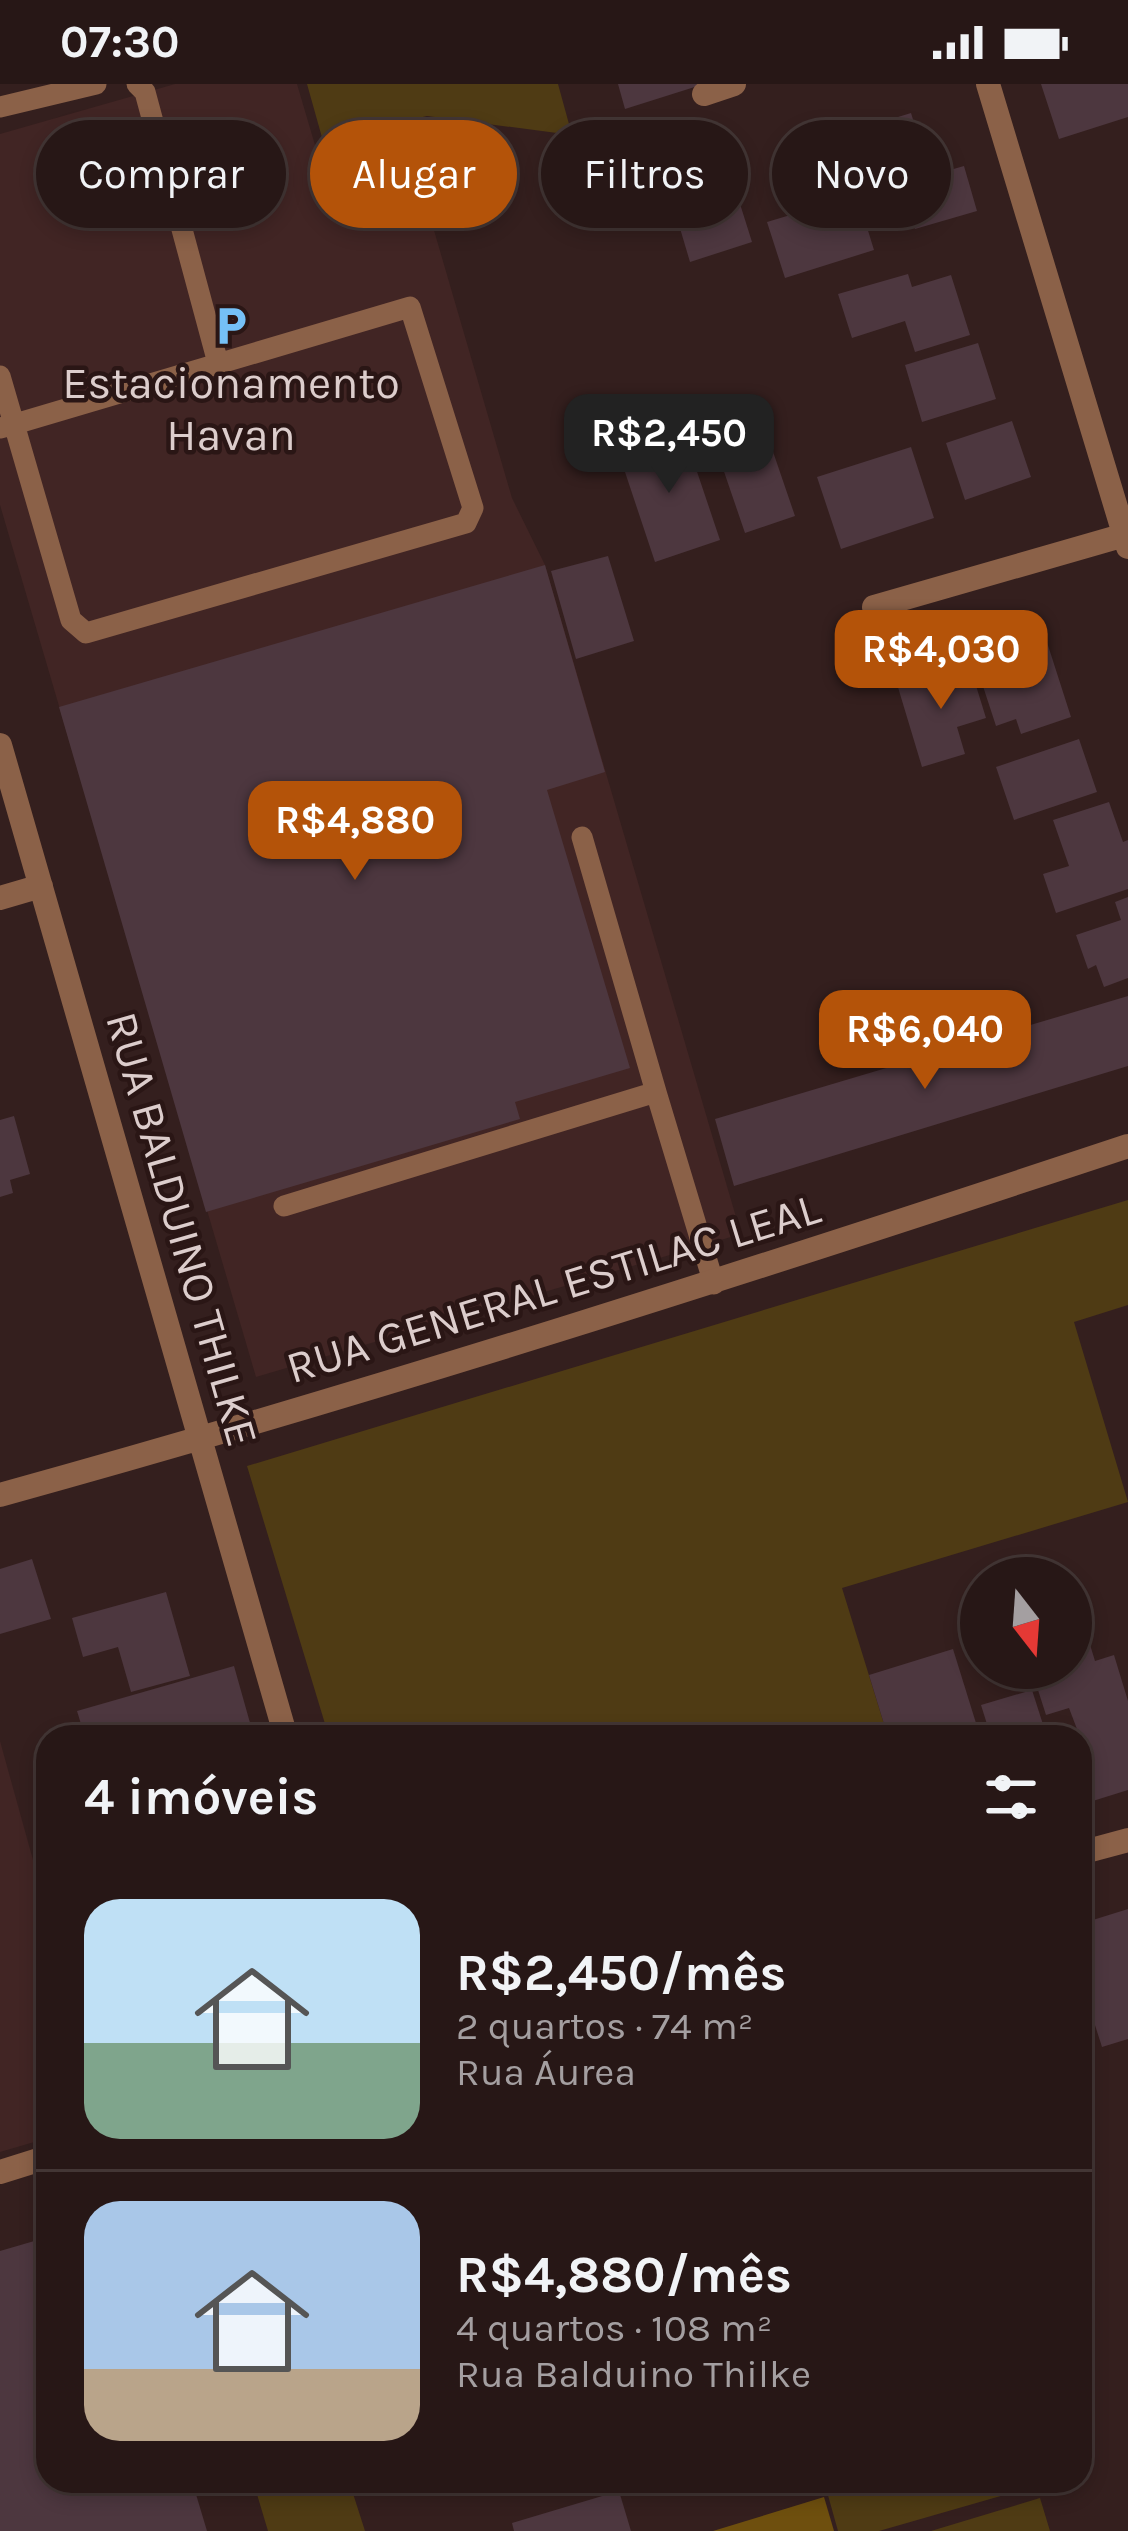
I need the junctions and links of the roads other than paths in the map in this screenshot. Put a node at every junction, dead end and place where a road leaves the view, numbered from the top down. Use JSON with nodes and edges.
{"nodes":[{"id":1,"x":96,"y":84,"type":"edge"},
{"id":2,"x":136,"y":84,"type":"edge"},
{"id":3,"x":734,"y":84,"type":"edge"},
{"id":4,"x":988,"y":84,"type":"edge"},
{"id":5,"x":704,"y":94,"type":"dead end"},
{"id":6,"x":0,"y":107,"type":"edge"},
{"id":7,"x":218,"y":363,"type":"junction"},
{"id":8,"x":0,"y":376,"type":"edge"},
{"id":9,"x":8,"y":426,"type":"edge"},
{"id":10,"x":1127,"y":539,"type":"edge"},
{"id":11,"x":874,"y":608,"type":"dead end"},
{"id":12,"x":0,"y":745,"type":"edge"},
{"id":13,"x":582,"y":837,"type":"dead end"},
{"id":14,"x":41,"y":886,"type":"junction"},
{"id":15,"x":0,"y":898,"type":"edge"},
{"id":16,"x":656,"y":1093,"type":"junction"},
{"id":17,"x":1128,"y":1146,"type":"edge"},
{"id":18,"x":284,"y":1206,"type":"dead end"},
{"id":19,"x":714,"y":1284,"type":"junction"},
{"id":20,"x":200,"y":1440,"type":"junction"},
{"id":21,"x":0,"y":1496,"type":"edge"},
{"id":22,"x":283,"y":1725,"type":"edge"},
{"id":23,"x":1128,"y":1840,"type":"edge"},
{"id":24,"x":1092,"y":1850,"type":"edge"},
{"id":25,"x":36,"y":2161,"type":"edge"},
{"id":26,"x":0,"y":2172,"type":"edge"}],
"edges":[{"from":1,"to":6,"type":"lane"},
{"from":2,"to":7,"type":"lane"},
{"from":3,"to":5,"type":"street"},
{"from":4,"to":10,"type":"street"},
{"from":7,"to":9,"type":"lane"},
{"from":7,"to":9,"type":"lane"},
{"from":8,"to":9,"type":"lane"},
{"from":10,"to":11,"type":"street"},
{"from":12,"to":14,"type":"street","name":"RUA BALDUINO THILKE"},
{"from":13,"to":16,"type":"lane"},
{"from":14,"to":15,"type":"street"},
{"from":14,"to":20,"type":"street","name":"RUA BALDUINO THILKE"},
{"from":16,"to":18,"type":"lane"},
{"from":16,"to":19,"type":"lane"},
{"from":17,"to":19,"type":"street","name":"RUA GENERAL ESTILAC LEAL"},
{"from":19,"to":20,"type":"street","name":"RUA GENERAL ESTILAC LEAL"},
{"from":20,"to":21,"type":"street","name":"RUA GENERAL ESTILAC LEAL"},
{"from":20,"to":22,"type":"street","name":"RUA BALDUINO THILKE"},
{"from":23,"to":24,"type":"street"},
{"from":25,"to":26,"type":"street"}]}
